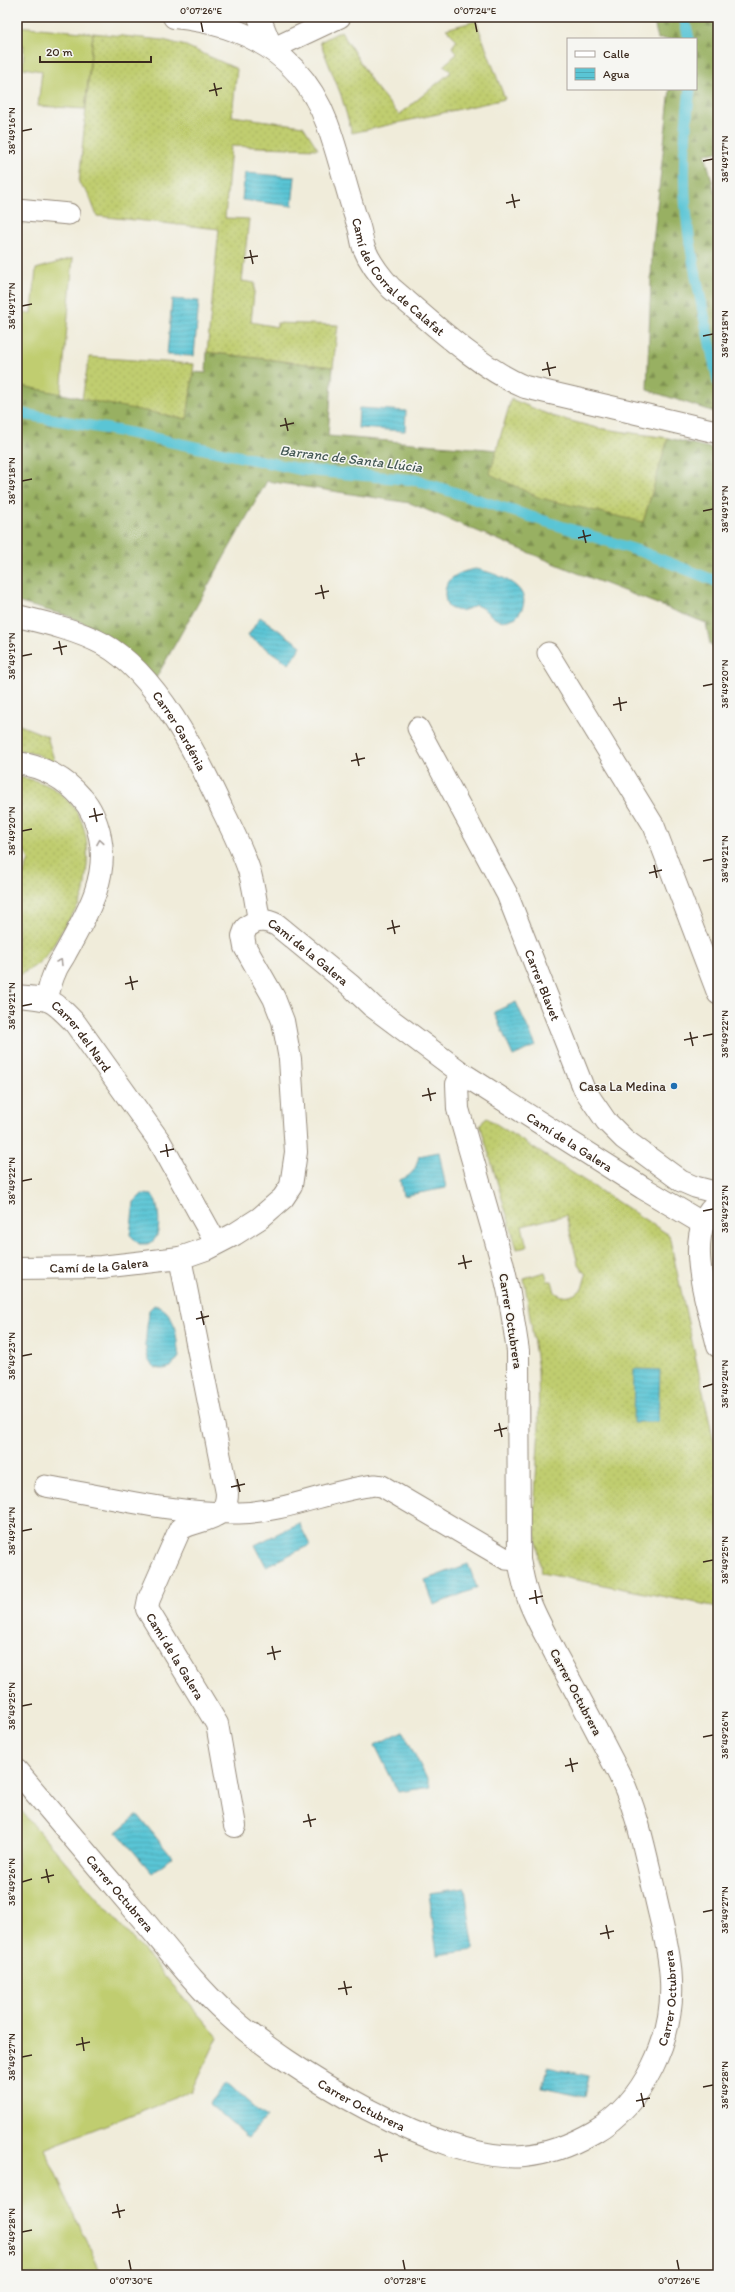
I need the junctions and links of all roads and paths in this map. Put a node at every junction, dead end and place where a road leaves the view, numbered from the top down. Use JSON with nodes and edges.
{"nodes":[{"id":1,"x":174,"y":17,"type":"edge"},
{"id":2,"x":259,"y":17,"type":"edge"},
{"id":3,"x":340,"y":17,"type":"edge"},
{"id":4,"x":272,"y":49,"type":"junction"},
{"id":5,"x":17,"y":209,"type":"edge"},
{"id":6,"x":69,"y":214,"type":"dead end"},
{"id":7,"x":718,"y":432,"type":"edge"},
{"id":8,"x":17,"y":616,"type":"edge"},
{"id":9,"x":548,"y":653,"type":"dead end"},
{"id":10,"x":418,"y":728,"type":"dead end"},
{"id":11,"x":17,"y":763,"type":"edge"},
{"id":12,"x":259,"y":920,"type":"junction"},
{"id":13,"x":718,"y":994,"type":"edge"},
{"id":14,"x":17,"y":996,"type":"edge"},
{"id":15,"x":47,"y":998,"type":"junction"},
{"id":16,"x":463,"y":1074,"type":"junction"},
{"id":17,"x":718,"y":1193,"type":"edge"},
{"id":18,"x":718,"y":1204,"type":"edge"},
{"id":19,"x":702,"y":1223,"type":"junction"},
{"id":20,"x":216,"y":1243,"type":"junction"},
{"id":21,"x":180,"y":1258,"type":"junction"},
{"id":22,"x":17,"y":1268,"type":"edge"},
{"id":23,"x":718,"y":1346,"type":"edge"},
{"id":24,"x":45,"y":1486,"type":"dead end"},
{"id":25,"x":222,"y":1511,"type":"junction"},
{"id":26,"x":519,"y":1560,"type":"junction"},
{"id":27,"x":17,"y":1771,"type":"edge"},
{"id":28,"x":235,"y":1826,"type":"dead end"}],
"edges":[{"from":1,"to":4,"type":"street","name":"Camí del Corral de Calafat"},
{"from":2,"to":4,"type":"street"},
{"from":3,"to":4,"type":"lane"},
{"from":4,"to":7,"type":"street","name":"Camí del Corral de Calafat"},
{"from":5,"to":6,"type":"lane"},
{"from":8,"to":12,"type":"street","name":"Carrer Gardénia"},
{"from":9,"to":13,"type":"lane"},
{"from":10,"to":17,"type":"lane","name":"Carrer Blavet"},
{"from":15,"to":11,"type":"street","name":"Carrer del Nard","one_way":true},
{"from":12,"to":16,"type":"street","name":"Camí de la Galera"},
{"from":12,"to":20,"type":"street","name":"Camí de la Galera"},
{"from":14,"to":15,"type":"street"},
{"from":15,"to":20,"type":"street","name":"Carrer del Nard"},
{"from":16,"to":19,"type":"street","name":"Camí de la Galera"},
{"from":16,"to":26,"type":"street","name":"Carrer Octubrera"},
{"from":18,"to":19,"type":"street"},
{"from":19,"to":23,"type":"street"},
{"from":20,"to":21,"type":"street","name":"Camí de la Galera"},
{"from":21,"to":22,"type":"street","name":"Camí de la Galera"},
{"from":21,"to":25,"type":"street"},
{"from":24,"to":25,"type":"lane"},
{"from":25,"to":26,"type":"lane"},
{"from":25,"to":28,"type":"street","name":"Camí de la Galera"},
{"from":26,"to":27,"type":"street","name":"Carrer Octubrera"}]}
